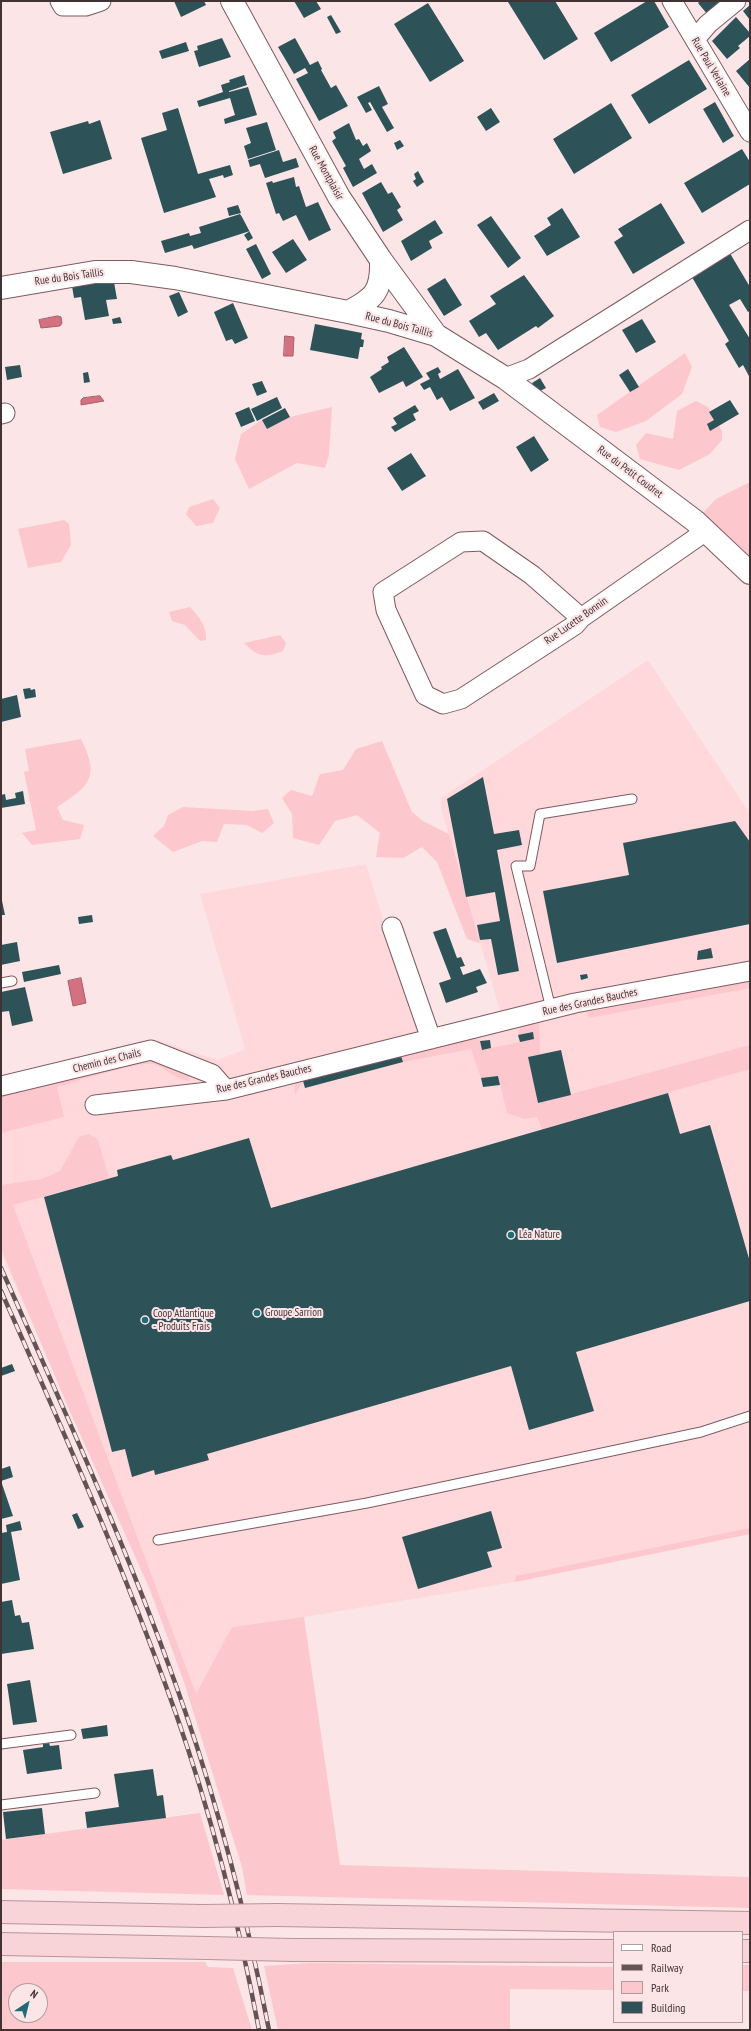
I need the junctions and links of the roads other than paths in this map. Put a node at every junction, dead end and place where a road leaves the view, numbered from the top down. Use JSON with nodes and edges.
{"nodes":[{"id":1,"x":60,"y":1,"type":"edge"},
{"id":2,"x":101,"y":1,"type":"edge"},
{"id":3,"x":232,"y":1,"type":"edge"},
{"id":4,"x":672,"y":1,"type":"edge"},
{"id":5,"x":736,"y":1,"type":"edge"},
{"id":6,"x":695,"y":40,"type":"junction"},
{"id":7,"x":750,"y":132,"type":"edge"},
{"id":8,"x":750,"y":230,"type":"edge"},
{"id":9,"x":381,"y":260,"type":"junction"},
{"id":10,"x":398,"y":284,"type":"junction"},
{"id":11,"x":1,"y":288,"type":"edge"},
{"id":12,"x":348,"y":312,"type":"junction"},
{"id":13,"x":389,"y":321,"type":"junction"},
{"id":14,"x":436,"y":335,"type":"junction"},
{"id":15,"x":505,"y":378,"type":"junction"},
{"id":16,"x":706,"y":531,"type":"junction"},
{"id":17,"x":750,"y":573,"type":"edge"},
{"id":18,"x":581,"y":618,"type":"junction"},
{"id":19,"x":632,"y":798,"type":"dead end"},
{"id":20,"x":392,"y":927,"type":"dead end"},
{"id":21,"x":750,"y":971,"type":"edge"},
{"id":22,"x":12,"y":981,"type":"dead end"},
{"id":23,"x":1,"y":983,"type":"edge"},
{"id":24,"x":551,"y":1009,"type":"junction"},
{"id":25,"x":431,"y":1039,"type":"junction"},
{"id":26,"x":1,"y":1086,"type":"edge"},
{"id":27,"x":226,"y":1090,"type":"junction"},
{"id":28,"x":94,"y":1105,"type":"dead end"},
{"id":29,"x":750,"y":1416,"type":"edge"},
{"id":30,"x":158,"y":1540,"type":"dead end"},
{"id":31,"x":70,"y":1735,"type":"dead end"},
{"id":32,"x":1,"y":1744,"type":"edge"},
{"id":33,"x":95,"y":1793,"type":"dead end"},
{"id":34,"x":1,"y":1805,"type":"edge"},
{"id":35,"x":1,"y":1906,"type":"edge"},
{"id":36,"x":1,"y":1912,"type":"edge"},
{"id":37,"x":49,"y":1914,"type":"junction"},
{"id":38,"x":750,"y":1923,"type":"edge"},
{"id":39,"x":1,"y":1944,"type":"edge"},
{"id":40,"x":613,"y":1951,"type":"edge"}],
"edges":[{"from":1,"to":2,"type":"street"},
{"from":3,"to":9,"type":"street","name":"Rue Montplaisir"},
{"from":4,"to":6,"type":"street","name":"Rue Paul Verlaine"},
{"from":5,"to":6,"type":"street"},
{"from":6,"to":7,"type":"street","name":"Rue Paul Verlaine"},
{"from":8,"to":15,"type":"street"},
{"from":9,"to":10,"type":"street","name":"Rue Montplaisir"},
{"from":9,"to":12,"type":"street"},
{"from":10,"to":13,"type":"street"},
{"from":10,"to":14,"type":"street","name":"Rue Montplaisir"},
{"from":11,"to":12,"type":"street","name":"Rue du Bois Taillis"},
{"from":12,"to":13,"type":"street","name":"Rue du Bois Taillis"},
{"from":13,"to":14,"type":"street","name":"Rue du Bois Taillis"},
{"from":14,"to":15,"type":"street","name":"Rue du Bois Taillis"},
{"from":15,"to":16,"type":"street","name":"Rue du Petit Coudret"},
{"from":16,"to":17,"type":"street","name":"Rue du Petit Coudret"},
{"from":16,"to":18,"type":"street","name":"Rue Lucette Bonnin"},
{"from":18,"to":18,"type":"street","name":"Rue Lucette Bonnin"},
{"from":19,"to":24,"type":"lane"},
{"from":20,"to":25,"type":"street"},
{"from":21,"to":24,"type":"street","name":"Rue des Grandes Bauches"},
{"from":22,"to":23,"type":"lane"},
{"from":24,"to":25,"type":"street","name":"Rue des Grandes Bauches"},
{"from":25,"to":27,"type":"street","name":"Rue des Grandes Bauches"},
{"from":26,"to":27,"type":"street","name":"Chemin des Chails"},
{"from":27,"to":28,"type":"street","name":"Rue des Grandes Bauches"},
{"from":29,"to":30,"type":"lane"},
{"from":31,"to":32,"type":"lane"},
{"from":33,"to":34,"type":"lane"},
{"from":35,"to":37,"type":"highway"},
{"from":36,"to":37,"type":"highway"},
{"from":37,"to":38,"type":"highway","bridge":true},
{"from":39,"to":40,"type":"highway","bridge":true}]}
